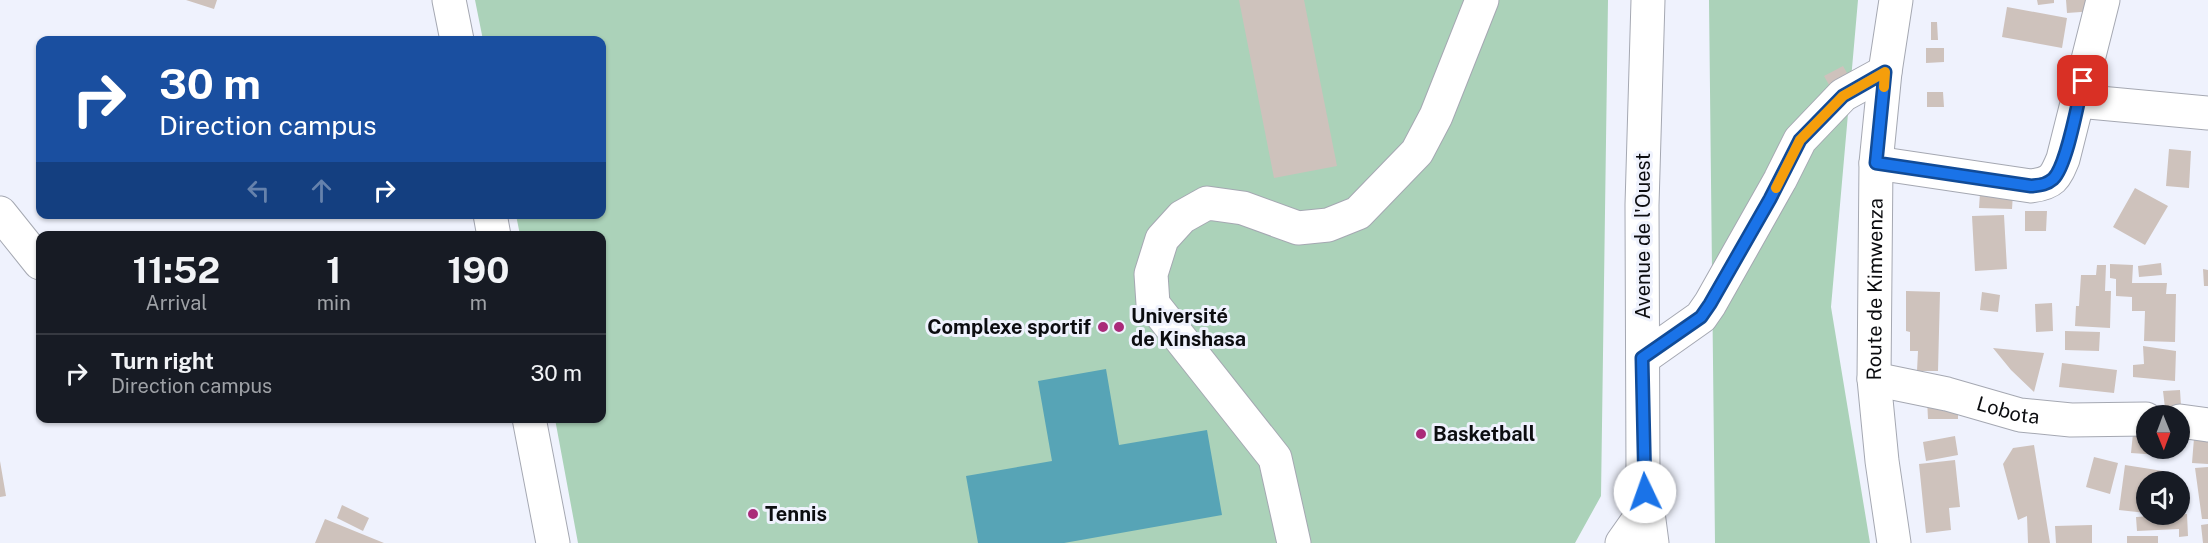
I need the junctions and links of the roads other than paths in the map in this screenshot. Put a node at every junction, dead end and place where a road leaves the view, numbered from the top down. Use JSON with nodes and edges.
{"nodes":[{"id":1,"x":449,"y":0,"type":"edge"},
{"id":2,"x":1482,"y":0,"type":"edge"},
{"id":3,"x":1648,"y":0,"type":"edge"},
{"id":4,"x":1896,"y":0,"type":"edge"},
{"id":5,"x":2103,"y":0,"type":"edge"},
{"id":6,"x":456,"y":36,"type":"edge"},
{"id":7,"x":1885,"y":72,"type":"junction"},
{"id":8,"x":2078,"y":101,"type":"junction"},
{"id":9,"x":2208,"y":113,"type":"edge"},
{"id":10,"x":1876,"y":163,"type":"junction"},
{"id":11,"x":0,"y":213,"type":"edge"},
{"id":12,"x":36,"y":258,"type":"edge"},
{"id":13,"x":1642,"y":358,"type":"junction"},
{"id":14,"x":1874,"y":379,"type":"junction"},
{"id":15,"x":2136,"y":419,"type":"edge"},
{"id":16,"x":2190,"y":422,"type":"edge"},
{"id":17,"x":530,"y":423,"type":"edge"},
{"id":18,"x":2208,"y":425,"type":"edge"},
{"id":19,"x":1646,"y":509,"type":"junction"},
{"id":20,"x":553,"y":543,"type":"edge"},
{"id":21,"x":1294,"y":543,"type":"edge"},
{"id":22,"x":1622,"y":543,"type":"edge"},
{"id":23,"x":1652,"y":543,"type":"edge"},
{"id":24,"x":1894,"y":543,"type":"edge"}],
"edges":[{"from":1,"to":6,"type":"street"},
{"from":2,"to":21,"type":"street"},
{"from":3,"to":13,"type":"street","name":"Avenue de l'Ouest"},
{"from":4,"to":7,"type":"street","name":"Route de Kimwenza"},
{"from":5,"to":8,"type":"street"},
{"from":7,"to":10,"type":"street","name":"Route de Kimwenza"},
{"from":7,"to":13,"type":"street"},
{"from":8,"to":9,"type":"street"},
{"from":8,"to":10,"type":"street"},
{"from":10,"to":14,"type":"street","name":"Route de Kimwenza"},
{"from":11,"to":12,"type":"street"},
{"from":13,"to":19,"type":"street","name":"Avenue de l'Ouest"},
{"from":14,"to":15,"type":"street","name":"Lobota"},
{"from":14,"to":24,"type":"street","name":"Route de Kimwenza"},
{"from":16,"to":18,"type":"street"},
{"from":17,"to":20,"type":"street"},
{"from":19,"to":22,"type":"street"},
{"from":19,"to":23,"type":"street","name":"Avenue de l'Ouest"}]}
